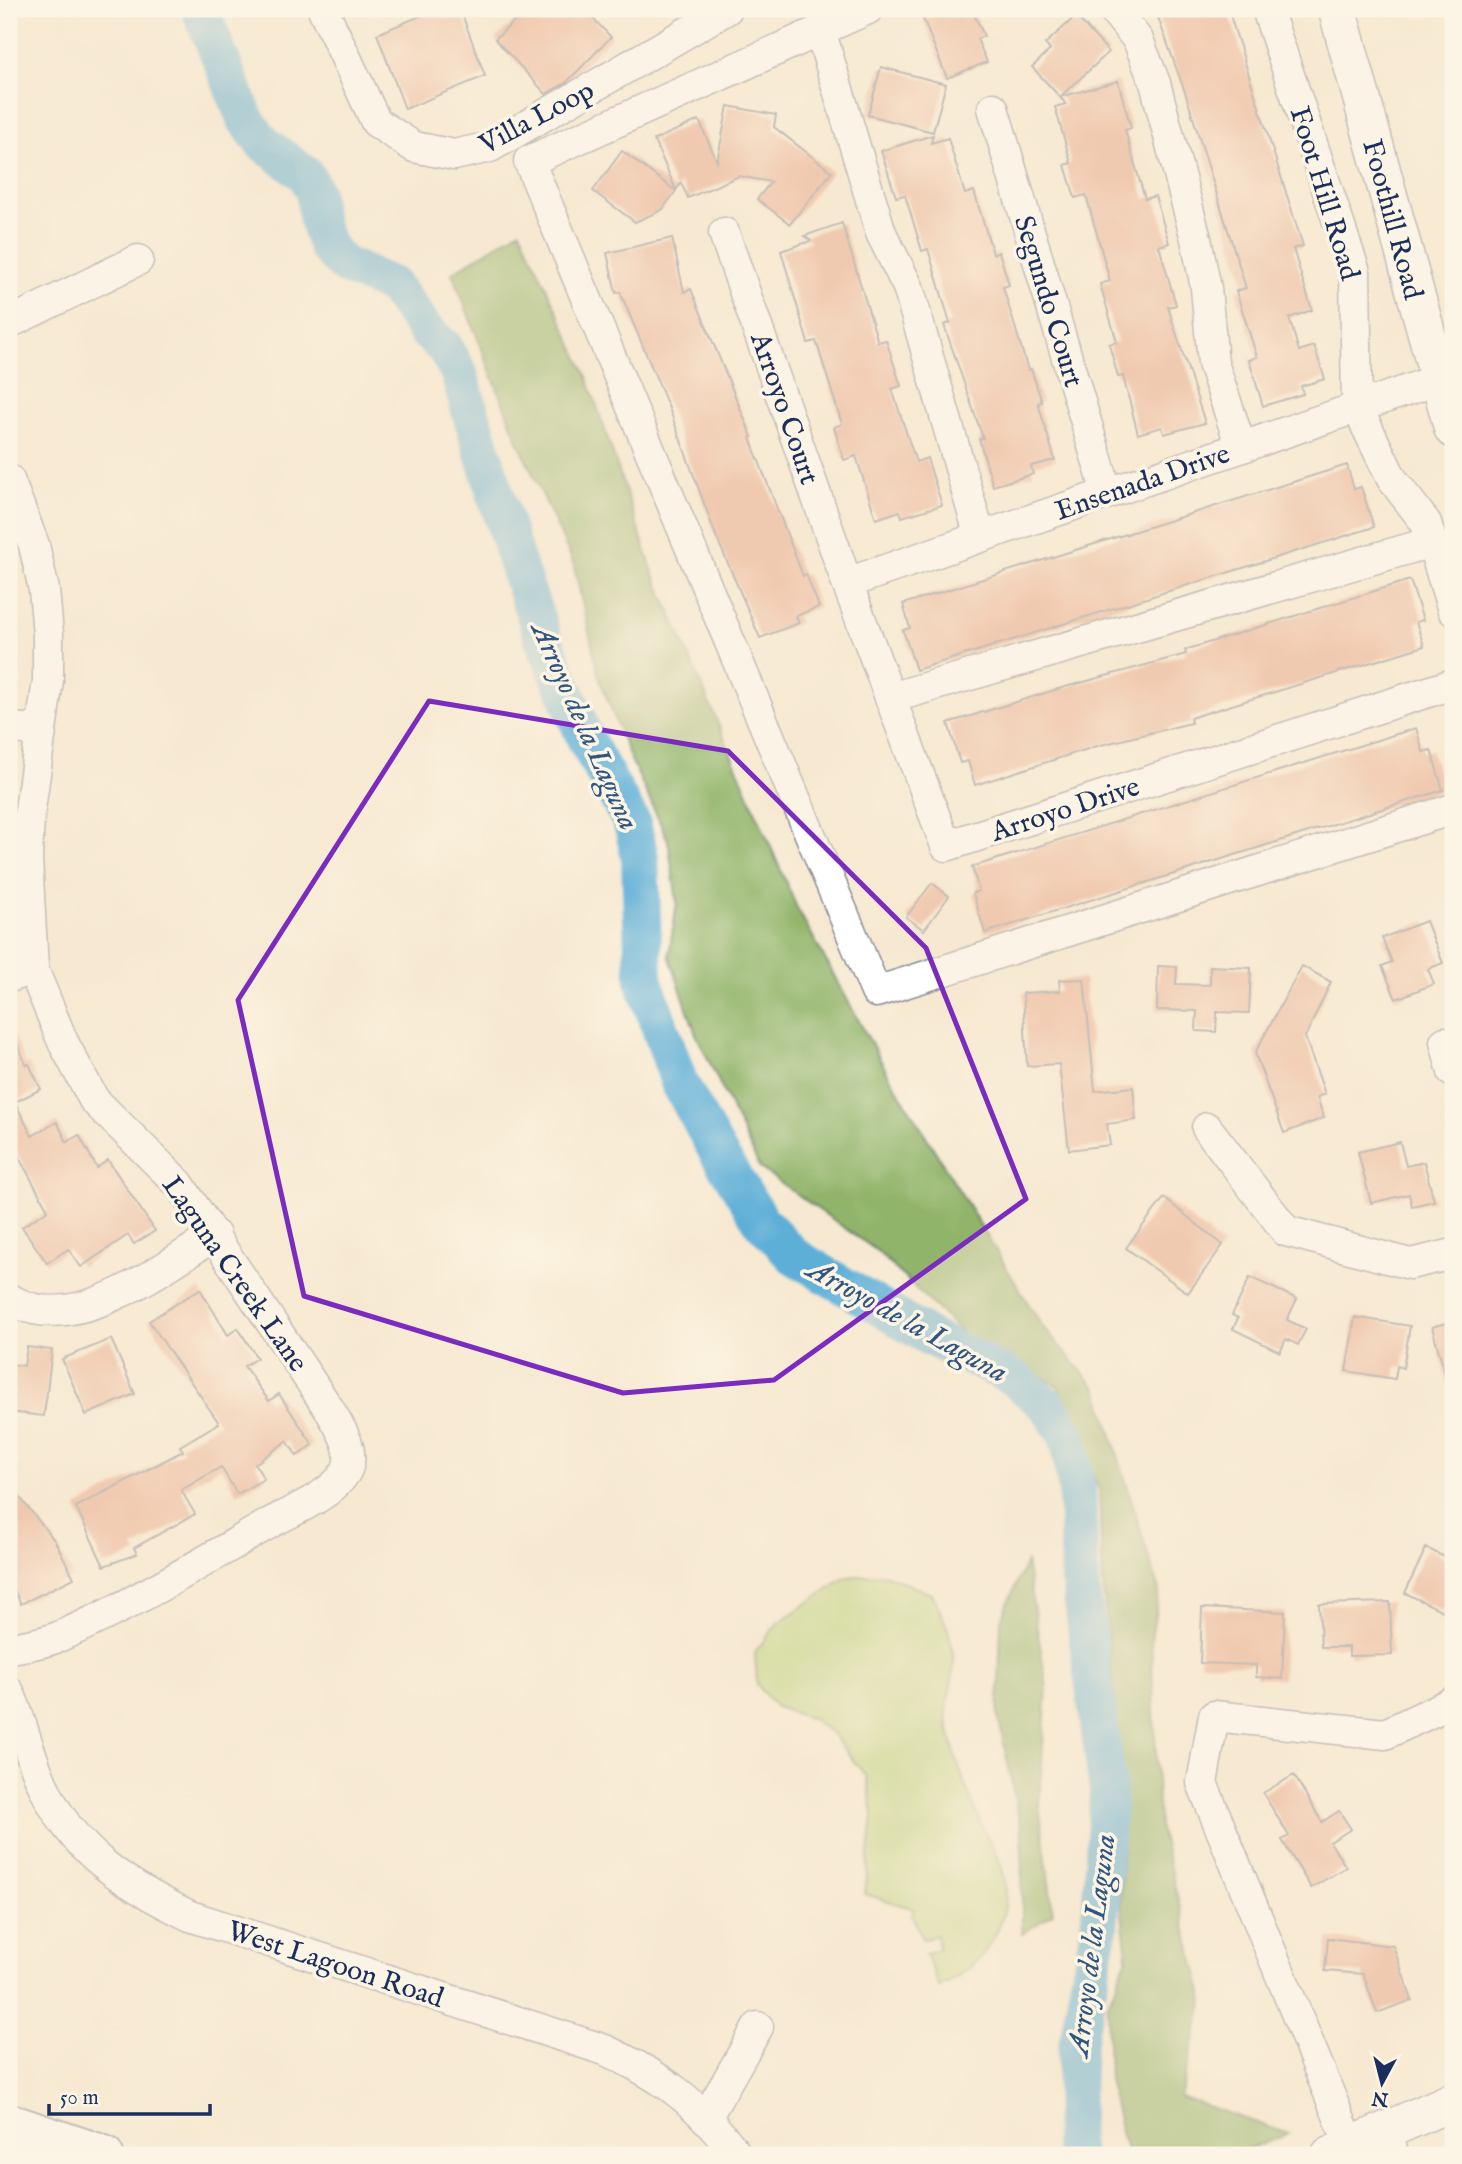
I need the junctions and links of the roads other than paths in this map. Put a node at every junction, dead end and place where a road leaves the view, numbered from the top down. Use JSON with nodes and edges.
{"nodes":[{"id":1,"x":727,"y":9,"type":"edge"},
{"id":2,"x":868,"y":9,"type":"edge"},
{"id":3,"x":1113,"y":9,"type":"edge"},
{"id":4,"x":1267,"y":9,"type":"edge"},
{"id":5,"x":1338,"y":9,"type":"edge"},
{"id":6,"x":327,"y":10,"type":"edge"},
{"id":7,"x":820,"y":30,"type":"junction"},
{"id":8,"x":993,"y":108,"type":"dead end"},
{"id":9,"x":724,"y":233,"type":"dead end"},
{"id":10,"x":138,"y":260,"type":"dead end"},
{"id":11,"x":9,"y":323,"type":"edge"},
{"id":12,"x":1437,"y":380,"type":"junction"},
{"id":13,"x":1357,"y":407,"type":"junction"},
{"id":14,"x":1453,"y":429,"type":"edge"},
{"id":15,"x":1241,"y":447,"type":"junction"},
{"id":16,"x":9,"y":480,"type":"edge"},
{"id":17,"x":1107,"y":494,"type":"junction"},
{"id":18,"x":980,"y":537,"type":"junction"},
{"id":19,"x":1432,"y":542,"type":"junction"},
{"id":20,"x":847,"y":583,"type":"junction"},
{"id":21,"x":1453,"y":610,"type":"edge"},
{"id":22,"x":1453,"y":684,"type":"edge"},
{"id":23,"x":890,"y":698,"type":"junction"},
{"id":24,"x":9,"y":728,"type":"edge"},
{"id":25,"x":41,"y":730,"type":"junction"},
{"id":26,"x":1453,"y":809,"type":"edge"},
{"id":27,"x":21,"y":973,"type":"edge"},
{"id":28,"x":1445,"y":1042,"type":"dead end"},
{"id":29,"x":1453,"y":1072,"type":"edge"},
{"id":30,"x":1207,"y":1128,"type":"dead end"},
{"id":31,"x":215,"y":1235,"type":"junction"},
{"id":32,"x":1453,"y":1254,"type":"edge"},
{"id":33,"x":9,"y":1300,"type":"edge"},
{"id":34,"x":10,"y":1656,"type":"edge"},
{"id":35,"x":9,"y":1692,"type":"edge"},
{"id":36,"x":1453,"y":1702,"type":"edge"},
{"id":37,"x":758,"y":2027,"type":"dead end"},
{"id":38,"x":1453,"y":2101,"type":"edge"},
{"id":39,"x":706,"y":2118,"type":"junction"},
{"id":40,"x":9,"y":2123,"type":"edge"},
{"id":41,"x":1388,"y":2144,"type":"edge"},
{"id":42,"x":1340,"y":2151,"type":"edge"},
{"id":43,"x":104,"y":2155,"type":"edge"},
{"id":44,"x":737,"y":2155,"type":"edge"}],
"edges":[{"from":1,"to":6,"type":"street","name":"Villa Loop"},
{"from":2,"to":7,"type":"street"},
{"from":3,"to":15,"type":"street"},
{"from":4,"to":13,"type":"street","name":"Foot Hill Road"},
{"from":5,"to":12,"type":"main road","name":"Foothill Road"},
{"from":7,"to":18,"type":"street"},
{"from":7,"to":26,"type":"street"},
{"from":8,"to":17,"type":"street","name":"Segundo Court"},
{"from":9,"to":20,"type":"street","name":"Arroyo Court"},
{"from":10,"to":11,"type":"street"},
{"from":12,"to":13,"type":"street","name":"Ensenada Drive"},
{"from":12,"to":14,"type":"main road","name":"Foothill Road"},
{"from":13,"to":15,"type":"street","name":"Ensenada Drive"},
{"from":13,"to":19,"type":"street","name":"Foot Hill Road"},
{"from":15,"to":17,"type":"street","name":"Ensenada Drive"},
{"from":16,"to":25,"type":"street","name":"Laguna Creek Lane"},
{"from":17,"to":18,"type":"street","name":"Ensenada Drive"},
{"from":18,"to":20,"type":"street","name":"Ensenada Drive"},
{"from":19,"to":21,"type":"street","name":"Foot Hill Road"},
{"from":19,"to":23,"type":"street"},
{"from":20,"to":23,"type":"street","name":"Arroyo Drive"},
{"from":22,"to":23,"type":"street","name":"Arroyo Drive"},
{"from":24,"to":25,"type":"street"},
{"from":25,"to":27,"type":"street","name":"Laguna Creek Lane"},
{"from":27,"to":31,"type":"street","name":"Laguna Creek Lane"},
{"from":28,"to":29,"type":"street"},
{"from":30,"to":32,"type":"street"},
{"from":31,"to":33,"type":"street"},
{"from":31,"to":34,"type":"street","name":"Laguna Creek Lane"},
{"from":35,"to":39,"type":"street","name":"West Lagoon Road"},
{"from":36,"to":42,"type":"street"},
{"from":37,"to":39,"type":"street"},
{"from":38,"to":41,"type":"main road"},
{"from":39,"to":44,"type":"street","name":"West Lagoon Road"},
{"from":40,"to":43,"type":"highway"},
{"from":41,"to":42,"type":"main road"}]}
